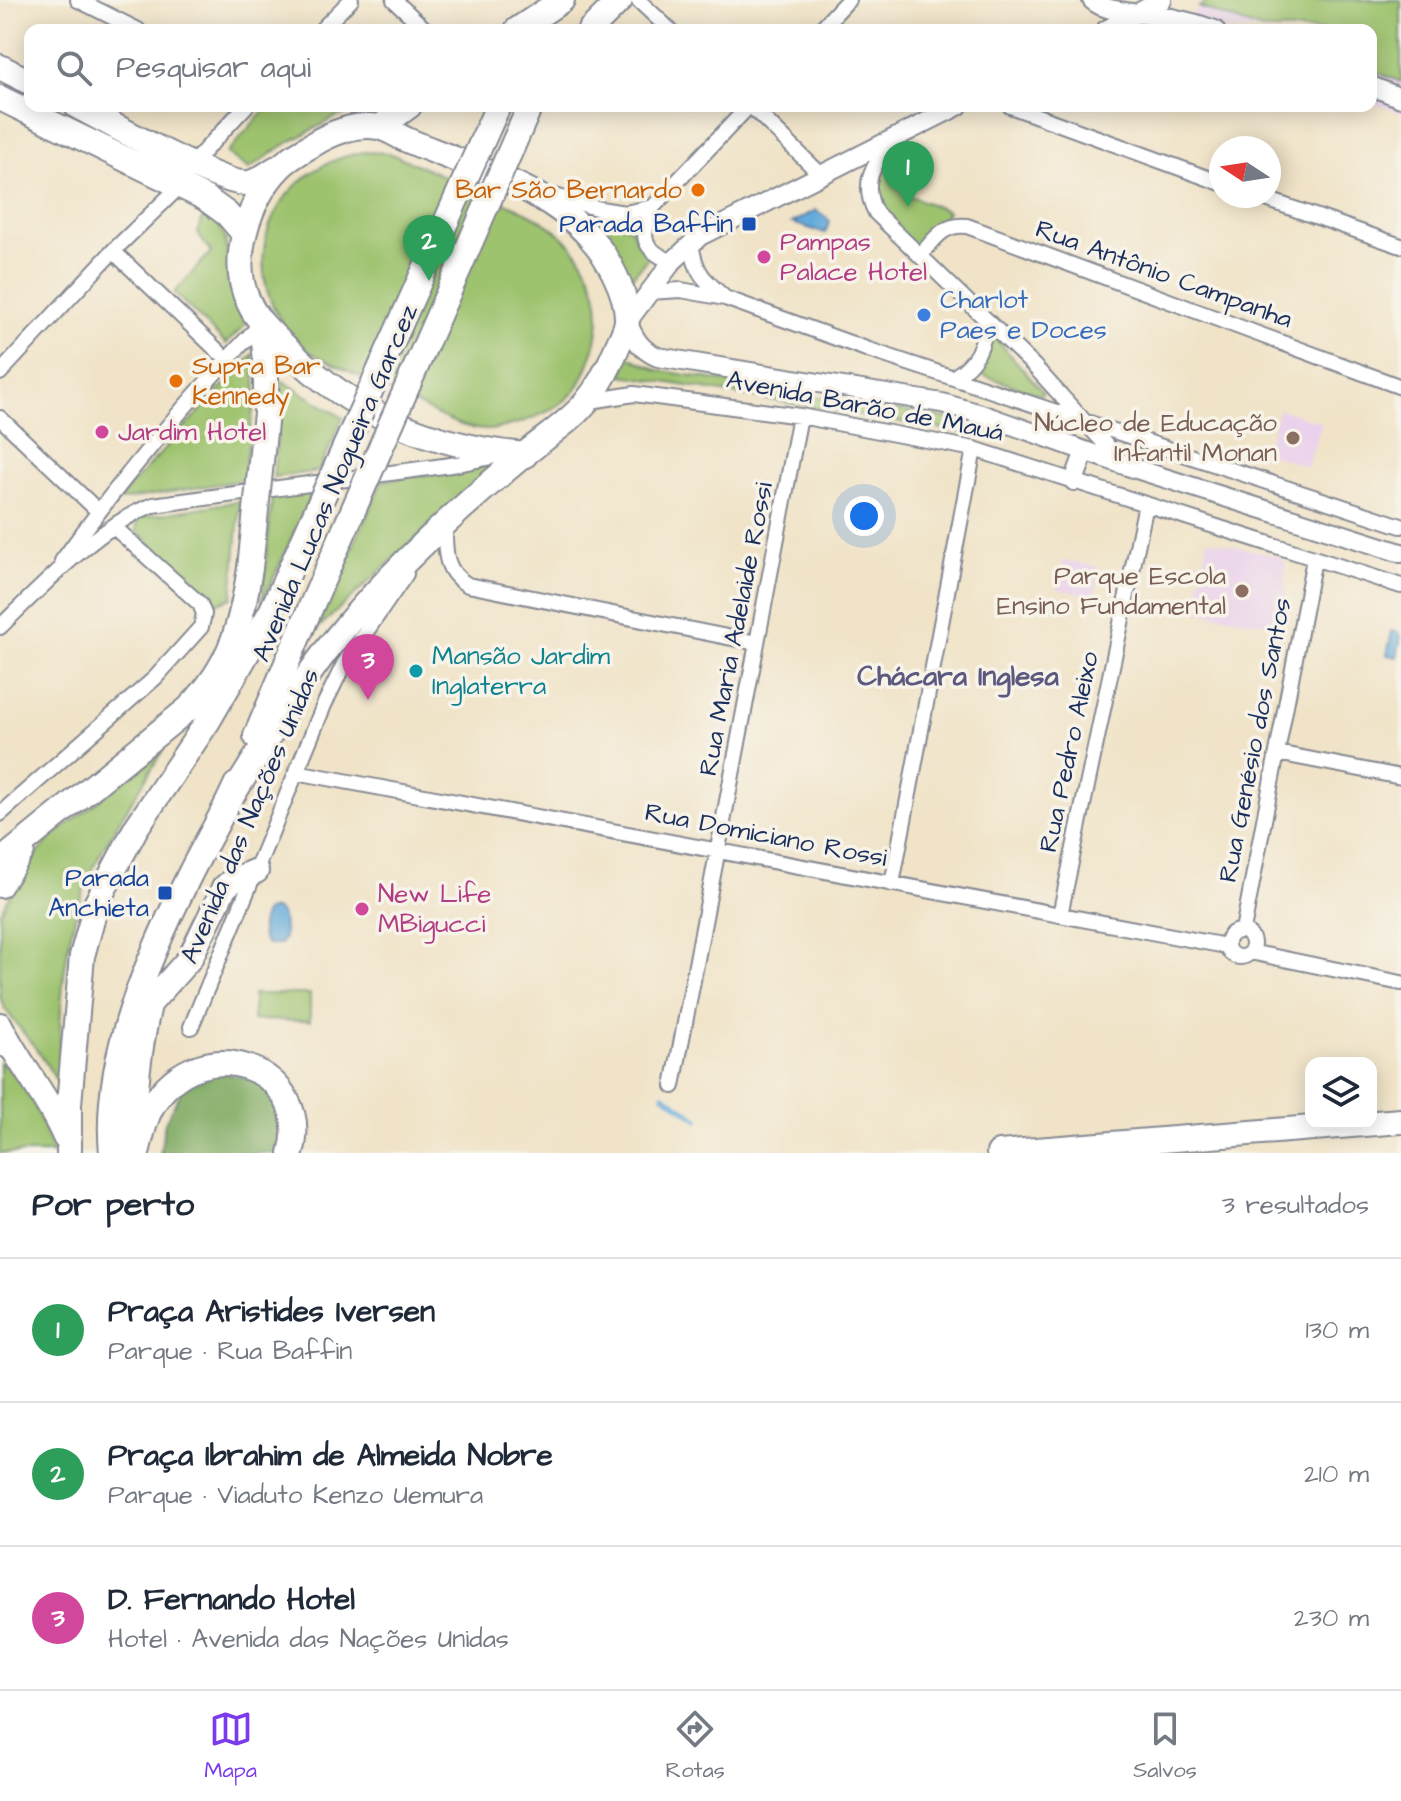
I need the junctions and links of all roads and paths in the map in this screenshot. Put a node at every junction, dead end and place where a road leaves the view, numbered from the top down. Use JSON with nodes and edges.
{"nodes":[{"id":1,"x":78,"y":0,"type":"edge"},
{"id":2,"x":351,"y":0,"type":"edge"},
{"id":3,"x":394,"y":0,"type":"edge"},
{"id":4,"x":563,"y":0,"type":"edge"},
{"id":5,"x":620,"y":0,"type":"edge"},
{"id":6,"x":638,"y":0,"type":"edge"},
{"id":7,"x":848,"y":0,"type":"edge"},
{"id":8,"x":1092,"y":0,"type":"edge"},
{"id":9,"x":1162,"y":0,"type":"edge"},
{"id":10,"x":1139,"y":12,"type":"junction"},
{"id":11,"x":126,"y":24,"type":"edge"},
{"id":12,"x":327,"y":24,"type":"edge"},
{"id":13,"x":420,"y":24,"type":"edge"},
{"id":14,"x":526,"y":24,"type":"edge"},
{"id":15,"x":547,"y":24,"type":"edge"},
{"id":16,"x":596,"y":24,"type":"edge"},
{"id":17,"x":664,"y":24,"type":"edge"},
{"id":18,"x":826,"y":24,"type":"edge"},
{"id":19,"x":1117,"y":24,"type":"edge"},
{"id":20,"x":1190,"y":24,"type":"edge"},
{"id":21,"x":0,"y":67,"type":"edge"},
{"id":22,"x":24,"y":79,"type":"edge"},
{"id":23,"x":1377,"y":88,"type":"edge"},
{"id":24,"x":0,"y":98,"type":"edge"},
{"id":25,"x":1401,"y":98,"type":"edge"},
{"id":26,"x":24,"y":110,"type":"edge"},
{"id":27,"x":28,"y":112,"type":"edge"},
{"id":28,"x":89,"y":112,"type":"edge"},
{"id":29,"x":240,"y":112,"type":"edge"},
{"id":30,"x":401,"y":112,"type":"edge"},
{"id":31,"x":495,"y":112,"type":"edge"},
{"id":32,"x":527,"y":112,"type":"edge"},
{"id":33,"x":744,"y":112,"type":"edge"},
{"id":34,"x":756,"y":112,"type":"edge"},
{"id":35,"x":946,"y":112,"type":"edge"},
{"id":36,"x":1026,"y":112,"type":"edge"},
{"id":37,"x":380,"y":127,"type":"junction"},
{"id":38,"x":897,"y":136,"type":"junction"},
{"id":39,"x":192,"y":164,"type":"junction"},
{"id":40,"x":282,"y":165,"type":"junction"},
{"id":41,"x":820,"y":174,"type":"junction"},
{"id":42,"x":1209,"y":179,"type":"edge"},
{"id":43,"x":179,"y":187,"type":"junction"},
{"id":44,"x":526,"y":187,"type":"junction"},
{"id":45,"x":1281,"y":204,"type":"edge"},
{"id":46,"x":653,"y":207,"type":"junction"},
{"id":47,"x":244,"y":234,"type":"junction"},
{"id":48,"x":691,"y":243,"type":"junction"},
{"id":49,"x":1401,"y":246,"type":"edge"},
{"id":50,"x":113,"y":251,"type":"junction"},
{"id":51,"x":920,"y":256,"type":"junction"},
{"id":52,"x":672,"y":262,"type":"junction"},
{"id":53,"x":649,"y":292,"type":"junction"},
{"id":54,"x":725,"y":298,"type":"junction"},
{"id":55,"x":987,"y":321,"type":"junction"},
{"id":56,"x":627,"y":322,"type":"junction"},
{"id":57,"x":262,"y":323,"type":"junction"},
{"id":58,"x":219,"y":352,"type":"dead end"},
{"id":59,"x":0,"y":373,"type":"edge"},
{"id":60,"x":954,"y":377,"type":"junction"},
{"id":61,"x":1401,"y":387,"type":"edge"},
{"id":62,"x":590,"y":401,"type":"junction"},
{"id":63,"x":800,"y":416,"type":"junction"},
{"id":64,"x":0,"y":418,"type":"edge"},
{"id":65,"x":1085,"y":422,"type":"junction"},
{"id":66,"x":974,"y":449,"type":"junction"},
{"id":67,"x":1085,"y":451,"type":"junction"},
{"id":68,"x":516,"y":454,"type":"junction"},
{"id":69,"x":1126,"y":466,"type":"junction"},
{"id":70,"x":1074,"y":481,"type":"junction"},
{"id":71,"x":1146,"y":504,"type":"junction"},
{"id":72,"x":98,"y":511,"type":"junction"},
{"id":73,"x":445,"y":524,"type":"junction"},
{"id":74,"x":1401,"y":526,"type":"edge"},
{"id":75,"x":114,"y":527,"type":"junction"},
{"id":76,"x":419,"y":549,"type":"junction"},
{"id":77,"x":1401,"y":553,"type":"edge"},
{"id":78,"x":1314,"y":559,"type":"junction"},
{"id":79,"x":51,"y":576,"type":"junction"},
{"id":80,"x":1401,"y":586,"type":"edge"},
{"id":81,"x":0,"y":627,"type":"edge"},
{"id":82,"x":757,"y":643,"type":"junction"},
{"id":83,"x":1277,"y":753,"type":"junction"},
{"id":84,"x":296,"y":772,"type":"junction"},
{"id":85,"x":1401,"y":777,"type":"edge"},
{"id":86,"x":230,"y":799,"type":"junction"},
{"id":87,"x":0,"y":814,"type":"edge"},
{"id":88,"x":32,"y":836,"type":"junction"},
{"id":89,"x":718,"y":851,"type":"junction"},
{"id":90,"x":0,"y":862,"type":"edge"},
{"id":91,"x":256,"y":871,"type":"junction"},
{"id":92,"x":188,"y":879,"type":"junction"},
{"id":93,"x":892,"y":884,"type":"junction"},
{"id":94,"x":0,"y":885,"type":"edge"},
{"id":95,"x":1060,"y":915,"type":"junction"},
{"id":96,"x":1243,"y":930,"type":"junction"},
{"id":97,"x":1226,"y":946,"type":"junction"},
{"id":98,"x":1250,"y":952,"type":"junction"},
{"id":99,"x":1401,"y":983,"type":"edge"},
{"id":100,"x":150,"y":1003,"type":"junction"},
{"id":101,"x":191,"y":1027,"type":"dead end"},
{"id":102,"x":4,"y":1038,"type":"edge"},
{"id":103,"x":673,"y":1086,"type":"dead end"},
{"id":104,"x":1401,"y":1121,"type":"edge"},
{"id":105,"x":69,"y":1149,"type":"edge"},
{"id":106,"x":112,"y":1153,"type":"edge"},
{"id":107,"x":135,"y":1153,"type":"edge"},
{"id":108,"x":291,"y":1153,"type":"edge"},
{"id":109,"x":999,"y":1153,"type":"edge"}],
"edges":[{"from":1,"to":11,"type":"street"},
{"from":2,"to":12,"type":"street"},
{"from":3,"to":13,"type":"street"},
{"from":4,"to":14,"type":"main road"},
{"from":4,"to":15,"type":"main road"},
{"from":5,"to":16,"type":"main road"},
{"from":6,"to":17,"type":"street"},
{"from":7,"to":18,"type":"street"},
{"from":8,"to":10,"type":"street"},
{"from":9,"to":10,"type":"street"},
{"from":10,"to":19,"type":"street"},
{"from":10,"to":20,"type":"street"},
{"from":21,"to":22,"type":"main road"},
{"from":23,"to":25,"type":"street"},
{"from":24,"to":26,"type":"main road"},
{"from":27,"to":43,"type":"main road"},
{"from":28,"to":39,"type":"main road"},
{"from":29,"to":39,"type":"street"},
{"from":30,"to":37,"type":"main road"},
{"from":31,"to":105,"type":"main road","name":"Avenida Lucas Nogueira Garcez","bridge":true},
{"from":32,"to":86,"type":"main road","name":"Avenida Lucas Nogueira Garcez","bridge":true},
{"from":33,"to":46,"type":"street"},
{"from":34,"to":41,"type":"street"},
{"from":35,"to":38,"type":"street","name":"Avenida das Nações Unidas"},
{"from":36,"to":42,"type":"street"},
{"from":37,"to":40,"type":"main road"},
{"from":37,"to":44,"type":"main road"},
{"from":38,"to":41,"type":"street","name":"Avenida das Nações Unidas"},
{"from":38,"to":51,"type":"street"},
{"from":39,"to":40,"type":"main road"},
{"from":40,"to":47,"type":"main road"},
{"from":41,"to":48,"type":"street","name":"Avenida das Nações Unidas"},
{"from":43,"to":47,"type":"main road"},
{"from":43,"to":50,"type":"street"},
{"from":44,"to":46,"type":"street"},
{"from":44,"to":56,"type":"main road"},
{"from":45,"to":49,"type":"street"},
{"from":46,"to":52,"type":"street"},
{"from":47,"to":57,"type":"main road"},
{"from":48,"to":52,"type":"street","name":"Avenida das Nações Unidas"},
{"from":48,"to":54,"type":"street","name":"Avenida Barão de Mauá"},
{"from":50,"to":58,"type":"street"},
{"from":50,"to":59,"type":"street"},
{"from":51,"to":55,"type":"street"},
{"from":51,"to":61,"type":"street","name":"Rua Antônio Campanha"},
{"from":52,"to":53,"type":"street","name":"Avenida das Nações Unidas"},
{"from":53,"to":54,"type":"street","name":"Avenida Barão de Mauá"},
{"from":53,"to":56,"type":"street","name":"Avenida das Nações Unidas"},
{"from":54,"to":60,"type":"street","name":"Avenida Barão de Mauá"},
{"from":55,"to":60,"type":"street"},
{"from":55,"to":65,"type":"street"},
{"from":56,"to":62,"type":"main road","name":"Avenida das Nações Unidas"},
{"from":56,"to":67,"type":"street","name":"Avenida Barão de Mauá"},
{"from":57,"to":68,"type":"main road"},
{"from":57,"to":72,"type":"street"},
{"from":57,"to":88,"type":"main road","name":"Avenida Lucas Nogueira Garcez","bridge":true},
{"from":60,"to":65,"type":"street","name":"Avenida Barão de Mauá"},
{"from":62,"to":63,"type":"street","name":"Avenida Barão de Mauá"},
{"from":62,"to":68,"type":"main road","name":"Avenida das Nações Unidas"},
{"from":63,"to":66,"type":"street","name":"Avenida Barão de Mauá"},
{"from":63,"to":82,"type":"street","name":"Rua Maria Adelaide Rossi"},
{"from":64,"to":72,"type":"street"},
{"from":65,"to":69,"type":"street"},
{"from":65,"to":74,"type":"street","name":"Avenida Barão de Mauá"},
{"from":66,"to":70,"type":"street","name":"Avenida Barão de Mauá"},
{"from":66,"to":93,"type":"street"},
{"from":67,"to":69,"type":"street","name":"Avenida Barão de Mauá"},
{"from":67,"to":70,"type":"street"},
{"from":68,"to":73,"type":"main road","name":"Avenida das Nações Unidas"},
{"from":68,"to":75,"type":"street"},
{"from":69,"to":77,"type":"street","name":"Avenida Barão de Mauá"},
{"from":70,"to":71,"type":"street","name":"Avenida Barão de Mauá"},
{"from":71,"to":78,"type":"street","name":"Avenida Barão de Mauá"},
{"from":71,"to":95,"type":"street","name":"Rua Pedro Aleixo"},
{"from":72,"to":79,"type":"street"},
{"from":73,"to":76,"type":"main road","name":"Avenida das Nações Unidas"},
{"from":73,"to":82,"type":"street"},
{"from":75,"to":79,"type":"street"},
{"from":75,"to":87,"type":"street"},
{"from":76,"to":84,"type":"street","name":"Avenida das Nações Unidas"},
{"from":76,"to":86,"type":"main road","name":"Avenida das Nações Unidas"},
{"from":78,"to":80,"type":"street","name":"Avenida Barão de Mauá"},
{"from":78,"to":83,"type":"street","name":"Rua Genésio dos Santos"},
{"from":79,"to":81,"type":"street"},
{"from":82,"to":89,"type":"street","name":"Rua Maria Adelaide Rossi"},
{"from":83,"to":85,"type":"street"},
{"from":83,"to":96,"type":"street","name":"Rua Genésio dos Santos"},
{"from":84,"to":89,"type":"street","name":"Rua Domiciano Rossi"},
{"from":84,"to":91,"type":"street","name":"Avenida das Nações Unidas"},
{"from":86,"to":92,"type":"main road","name":"Avenida Lucas Nogueira Garcez"},
{"from":88,"to":90,"type":"main road","name":"Avenida Lucas Nogueira Garcez"},
{"from":88,"to":94,"type":"main road"},
{"from":89,"to":93,"type":"street","name":"Rua Domiciano Rossi"},
{"from":89,"to":103,"type":"street","name":"Rua Maria Adelaide Rossi"},
{"from":91,"to":100,"type":"main road"},
{"from":91,"to":101,"type":"street","name":"Avenida das Nações Unidas"},
{"from":92,"to":100,"type":"main road","name":"Avenida Lucas Nogueira Garcez"},
{"from":92,"to":106,"type":"main road","name":"Avenida Lucas Nogueira Garcez"},
{"from":93,"to":95,"type":"street","name":"Rua Domiciano Rossi"},
{"from":95,"to":97,"type":"street","name":"Rua Domiciano Rossi"},
{"from":96,"to":97,"type":"street"},
{"from":96,"to":98,"type":"street"},
{"from":97,"to":98,"type":"street"},
{"from":98,"to":99,"type":"street"},
{"from":100,"to":107,"type":"main road","name":"Avenida Lucas Nogueira Garcez"},
{"from":102,"to":105,"type":"main road"},
{"from":104,"to":109,"type":"main road"},
{"from":107,"to":108,"type":"main road"}]}
